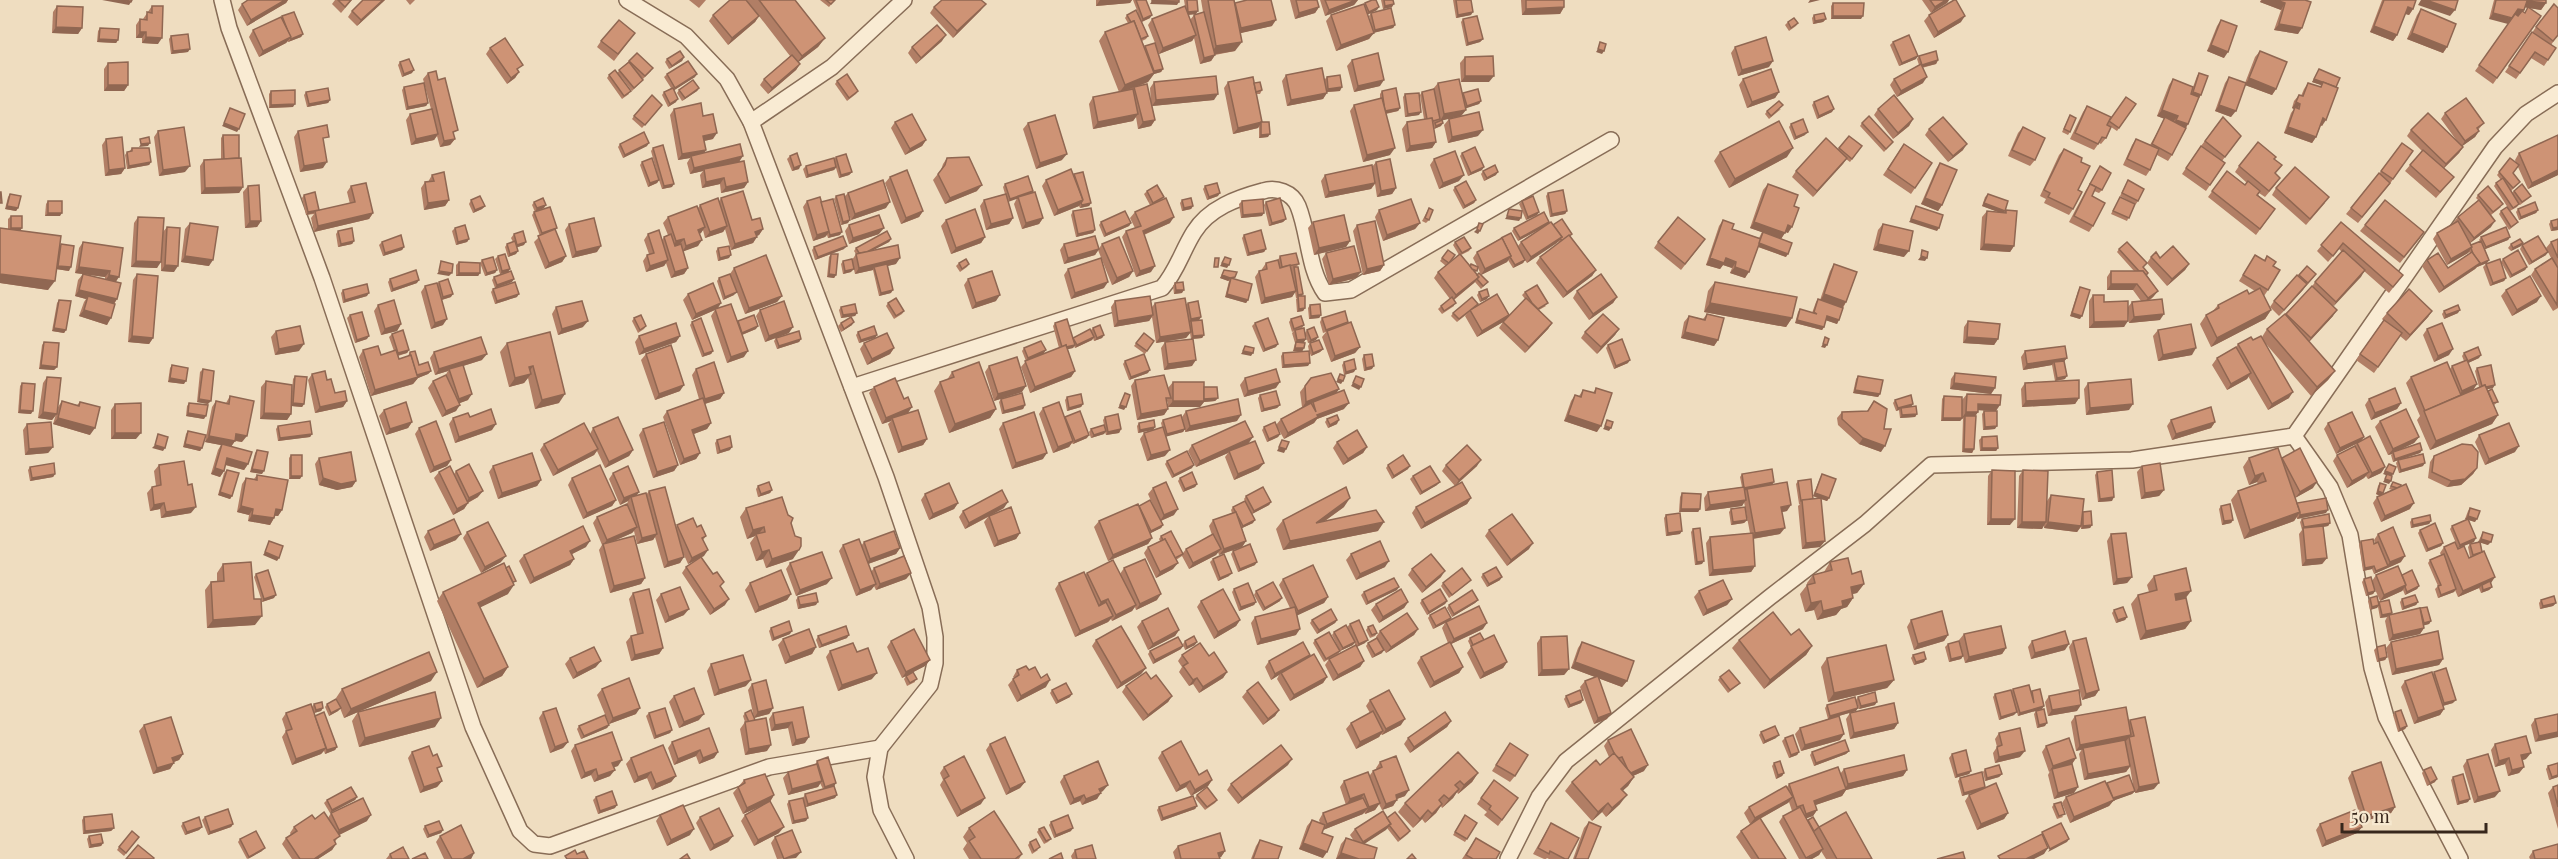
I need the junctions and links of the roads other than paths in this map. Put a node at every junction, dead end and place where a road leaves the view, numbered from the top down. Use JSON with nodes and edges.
{"nodes":[{"id":1,"x":222,"y":0,"type":"edge"},
{"id":2,"x":627,"y":0,"type":"edge"},
{"id":3,"x":904,"y":0,"type":"edge"},
{"id":4,"x":2558,"y":93,"type":"edge"},
{"id":5,"x":751,"y":122,"type":"junction"},
{"id":6,"x":1611,"y":140,"type":"dead end"},
{"id":7,"x":852,"y":387,"type":"junction"},
{"id":8,"x":2294,"y":436,"type":"junction"},
{"id":9,"x":880,"y":748,"type":"junction"},
{"id":10,"x":906,"y":859,"type":"edge"},
{"id":11,"x":1508,"y":859,"type":"edge"},
{"id":12,"x":2460,"y":859,"type":"edge"}],
"edges":[{"from":1,"to":9,"type":"street"},
{"from":2,"to":5,"type":"street"},
{"from":3,"to":5,"type":"street"},
{"from":4,"to":8,"type":"street"},
{"from":5,"to":7,"type":"street"},
{"from":6,"to":7,"type":"street"},
{"from":7,"to":9,"type":"street"},
{"from":8,"to":11,"type":"street"},
{"from":8,"to":12,"type":"street"},
{"from":9,"to":10,"type":"street"}]}
